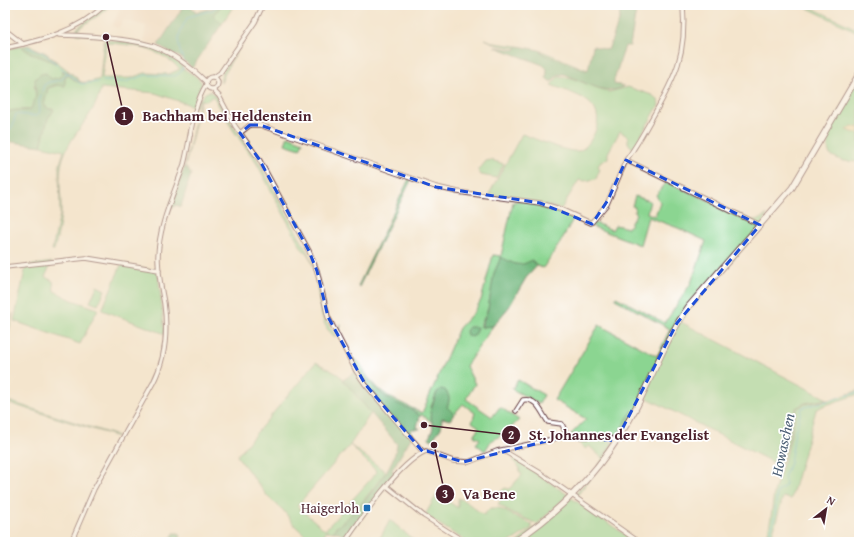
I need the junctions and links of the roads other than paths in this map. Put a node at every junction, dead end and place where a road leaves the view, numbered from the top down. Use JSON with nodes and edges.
{"nodes":[{"id":1,"x":105,"y":5,"type":"edge"},
{"id":2,"x":263,"y":5,"type":"edge"},
{"id":3,"x":683,"y":5,"type":"edge"},
{"id":4,"x":76,"y":27,"type":"junction"},
{"id":5,"x":5,"y":30,"type":"edge"},
{"id":6,"x":59,"y":35,"type":"junction"},
{"id":7,"x":78,"y":36,"type":"junction"},
{"id":8,"x":23,"y":44,"type":"junction"},
{"id":9,"x":5,"y":48,"type":"edge"},
{"id":10,"x":198,"y":74,"type":"junction"},
{"id":11,"x":859,"y":74,"type":"edge"},
{"id":12,"x":209,"y":78,"type":"junction"},
{"id":13,"x":216,"y":79,"type":"junction"},
{"id":14,"x":206,"y":83,"type":"junction"},
{"id":15,"x":217,"y":87,"type":"junction"},
{"id":16,"x":212,"y":89,"type":"junction"},
{"id":17,"x":201,"y":94,"type":"junction"},
{"id":18,"x":219,"y":96,"type":"junction"},
{"id":19,"x":240,"y":133,"type":"junction"},
{"id":20,"x":626,"y":160,"type":"junction"},
{"id":21,"x":760,"y":225,"type":"junction"},
{"id":22,"x":5,"y":267,"type":"edge"},
{"id":23,"x":159,"y":270,"type":"junction"},
{"id":24,"x":516,"y":411,"type":"dead end"},
{"id":25,"x":567,"y":436,"type":"junction"},
{"id":26,"x":616,"y":441,"type":"junction"},
{"id":27,"x":504,"y":450,"type":"junction"},
{"id":28,"x":423,"y":452,"type":"junction"},
{"id":29,"x":388,"y":487,"type":"junction"},
{"id":30,"x":572,"y":495,"type":"junction"},
{"id":31,"x":71,"y":542,"type":"edge"},
{"id":32,"x":345,"y":542,"type":"edge"},
{"id":33,"x":465,"y":542,"type":"edge"},
{"id":34,"x":514,"y":542,"type":"edge"},
{"id":35,"x":639,"y":542,"type":"edge"}],
"edges":[{"from":1,"to":4,"type":"street"},
{"from":2,"to":13,"type":"street"},
{"from":3,"to":20,"type":"street"},
{"from":4,"to":6,"type":"street"},
{"from":4,"to":7,"type":"street"},
{"from":5,"to":8,"type":"street"},
{"from":6,"to":7,"type":"street"},
{"from":6,"to":8,"type":"street"},
{"from":7,"to":10,"type":"street"},
{"from":8,"to":9,"type":"street"},
{"from":10,"to":12,"type":"street"},
{"from":10,"to":14,"type":"street"},
{"from":11,"to":21,"type":"street"},
{"from":12,"to":13,"type":"street"},
{"from":12,"to":14,"type":"street"},
{"from":13,"to":15,"type":"street"},
{"from":14,"to":16,"type":"street"},
{"from":14,"to":17,"type":"street"},
{"from":15,"to":16,"type":"street"},
{"from":15,"to":18,"type":"street"},
{"from":16,"to":17,"type":"street"},
{"from":16,"to":18,"type":"street"},
{"from":17,"to":23,"type":"street"},
{"from":18,"to":19,"type":"street"},
{"from":19,"to":20,"type":"street"},
{"from":19,"to":28,"type":"street"},
{"from":20,"to":21,"type":"street"},
{"from":21,"to":26,"type":"street"},
{"from":22,"to":23,"type":"street"},
{"from":23,"to":31,"type":"street"},
{"from":24,"to":25,"type":"street"},
{"from":25,"to":26,"type":"street"},
{"from":25,"to":27,"type":"street"},
{"from":26,"to":30,"type":"street"},
{"from":27,"to":28,"type":"street"},
{"from":27,"to":30,"type":"street"},
{"from":28,"to":29,"type":"street"},
{"from":29,"to":32,"type":"street"},
{"from":29,"to":33,"type":"street"},
{"from":30,"to":34,"type":"street"},
{"from":30,"to":35,"type":"street"}]}
